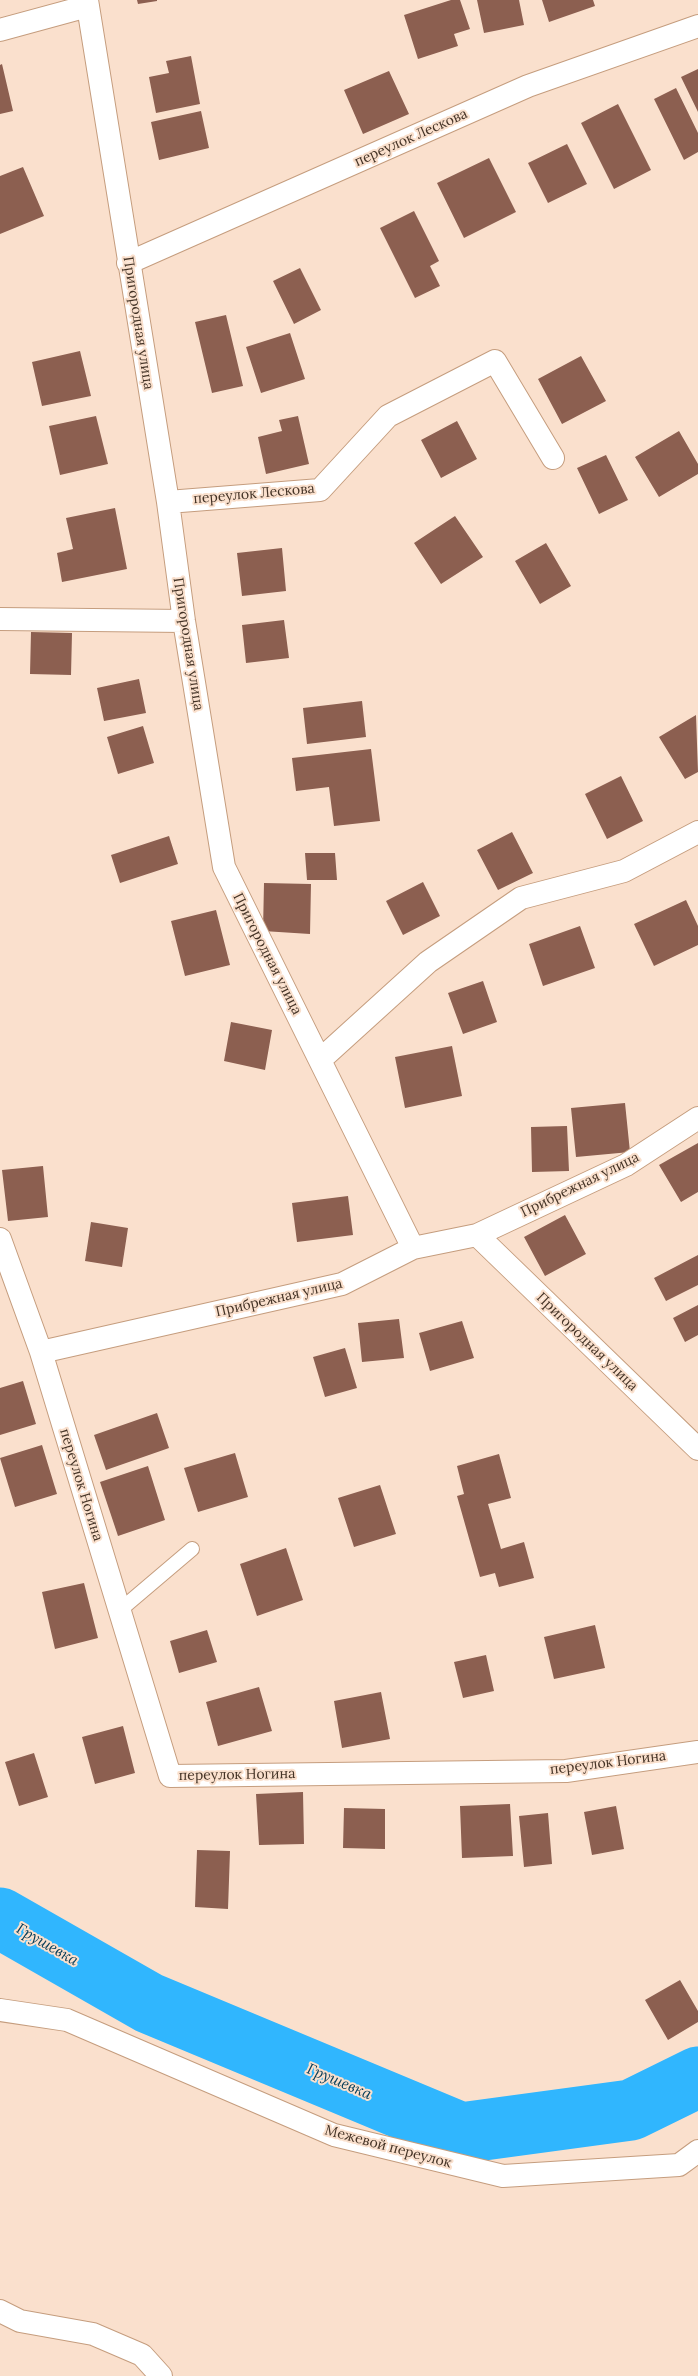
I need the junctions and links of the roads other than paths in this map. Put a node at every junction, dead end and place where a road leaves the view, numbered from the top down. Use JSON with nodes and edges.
{"nodes":[{"id":1,"x":88,"y":3,"type":"edge"},
{"id":2,"x":698,"y":26,"type":"edge"},
{"id":3,"x":0,"y":30,"type":"edge"},
{"id":4,"x":128,"y":263,"type":"junction"},
{"id":5,"x":553,"y":458,"type":"dead end"},
{"id":6,"x":168,"y":502,"type":"junction"},
{"id":7,"x":0,"y":619,"type":"edge"},
{"id":8,"x":184,"y":621,"type":"junction"},
{"id":9,"x":698,"y":832,"type":"edge"},
{"id":10,"x":320,"y":1060,"type":"junction"},
{"id":11,"x":698,"y":1118,"type":"edge"},
{"id":12,"x":477,"y":1235,"type":"junction"},
{"id":13,"x":0,"y":1239,"type":"edge"},
{"id":14,"x":413,"y":1248,"type":"junction"},
{"id":15,"x":41,"y":1352,"type":"junction"},
{"id":16,"x":698,"y":1449,"type":"edge"},
{"id":17,"x":192,"y":1549,"type":"dead end"},
{"id":18,"x":119,"y":1611,"type":"junction"},
{"id":19,"x":698,"y":1752,"type":"edge"},
{"id":20,"x":0,"y":2010,"type":"edge"},
{"id":21,"x":698,"y":2151,"type":"edge"},
{"id":22,"x":0,"y":2311,"type":"edge"},
{"id":23,"x":161,"y":2376,"type":"edge"}],
"edges":[{"from":1,"to":3,"type":"street"},
{"from":1,"to":4,"type":"street","name":"Пригородная улица"},
{"from":2,"to":4,"type":"street","name":"переулок Лескова"},
{"from":4,"to":6,"type":"street","name":"Пригородная улица"},
{"from":5,"to":6,"type":"street","name":"переулок Лескова"},
{"from":6,"to":8,"type":"street","name":"Пригородная улица"},
{"from":7,"to":8,"type":"street"},
{"from":8,"to":10,"type":"street","name":"Пригородная улица"},
{"from":9,"to":10,"type":"street"},
{"from":10,"to":14,"type":"street","name":"Пригородная улица"},
{"from":11,"to":12,"type":"street","name":"Прибрежная улица"},
{"from":12,"to":14,"type":"street","name":"Прибрежная улица"},
{"from":12,"to":16,"type":"street","name":"Пригородная улица"},
{"from":13,"to":15,"type":"street"},
{"from":14,"to":15,"type":"street","name":"Прибрежная улица"},
{"from":15,"to":18,"type":"street","name":"переулок Ногина"},
{"from":17,"to":18,"type":"lane"},
{"from":18,"to":19,"type":"street","name":"переулок Ногина"},
{"from":20,"to":21,"type":"street","name":"Межевой переулок"},
{"from":22,"to":23,"type":"street"}]}
